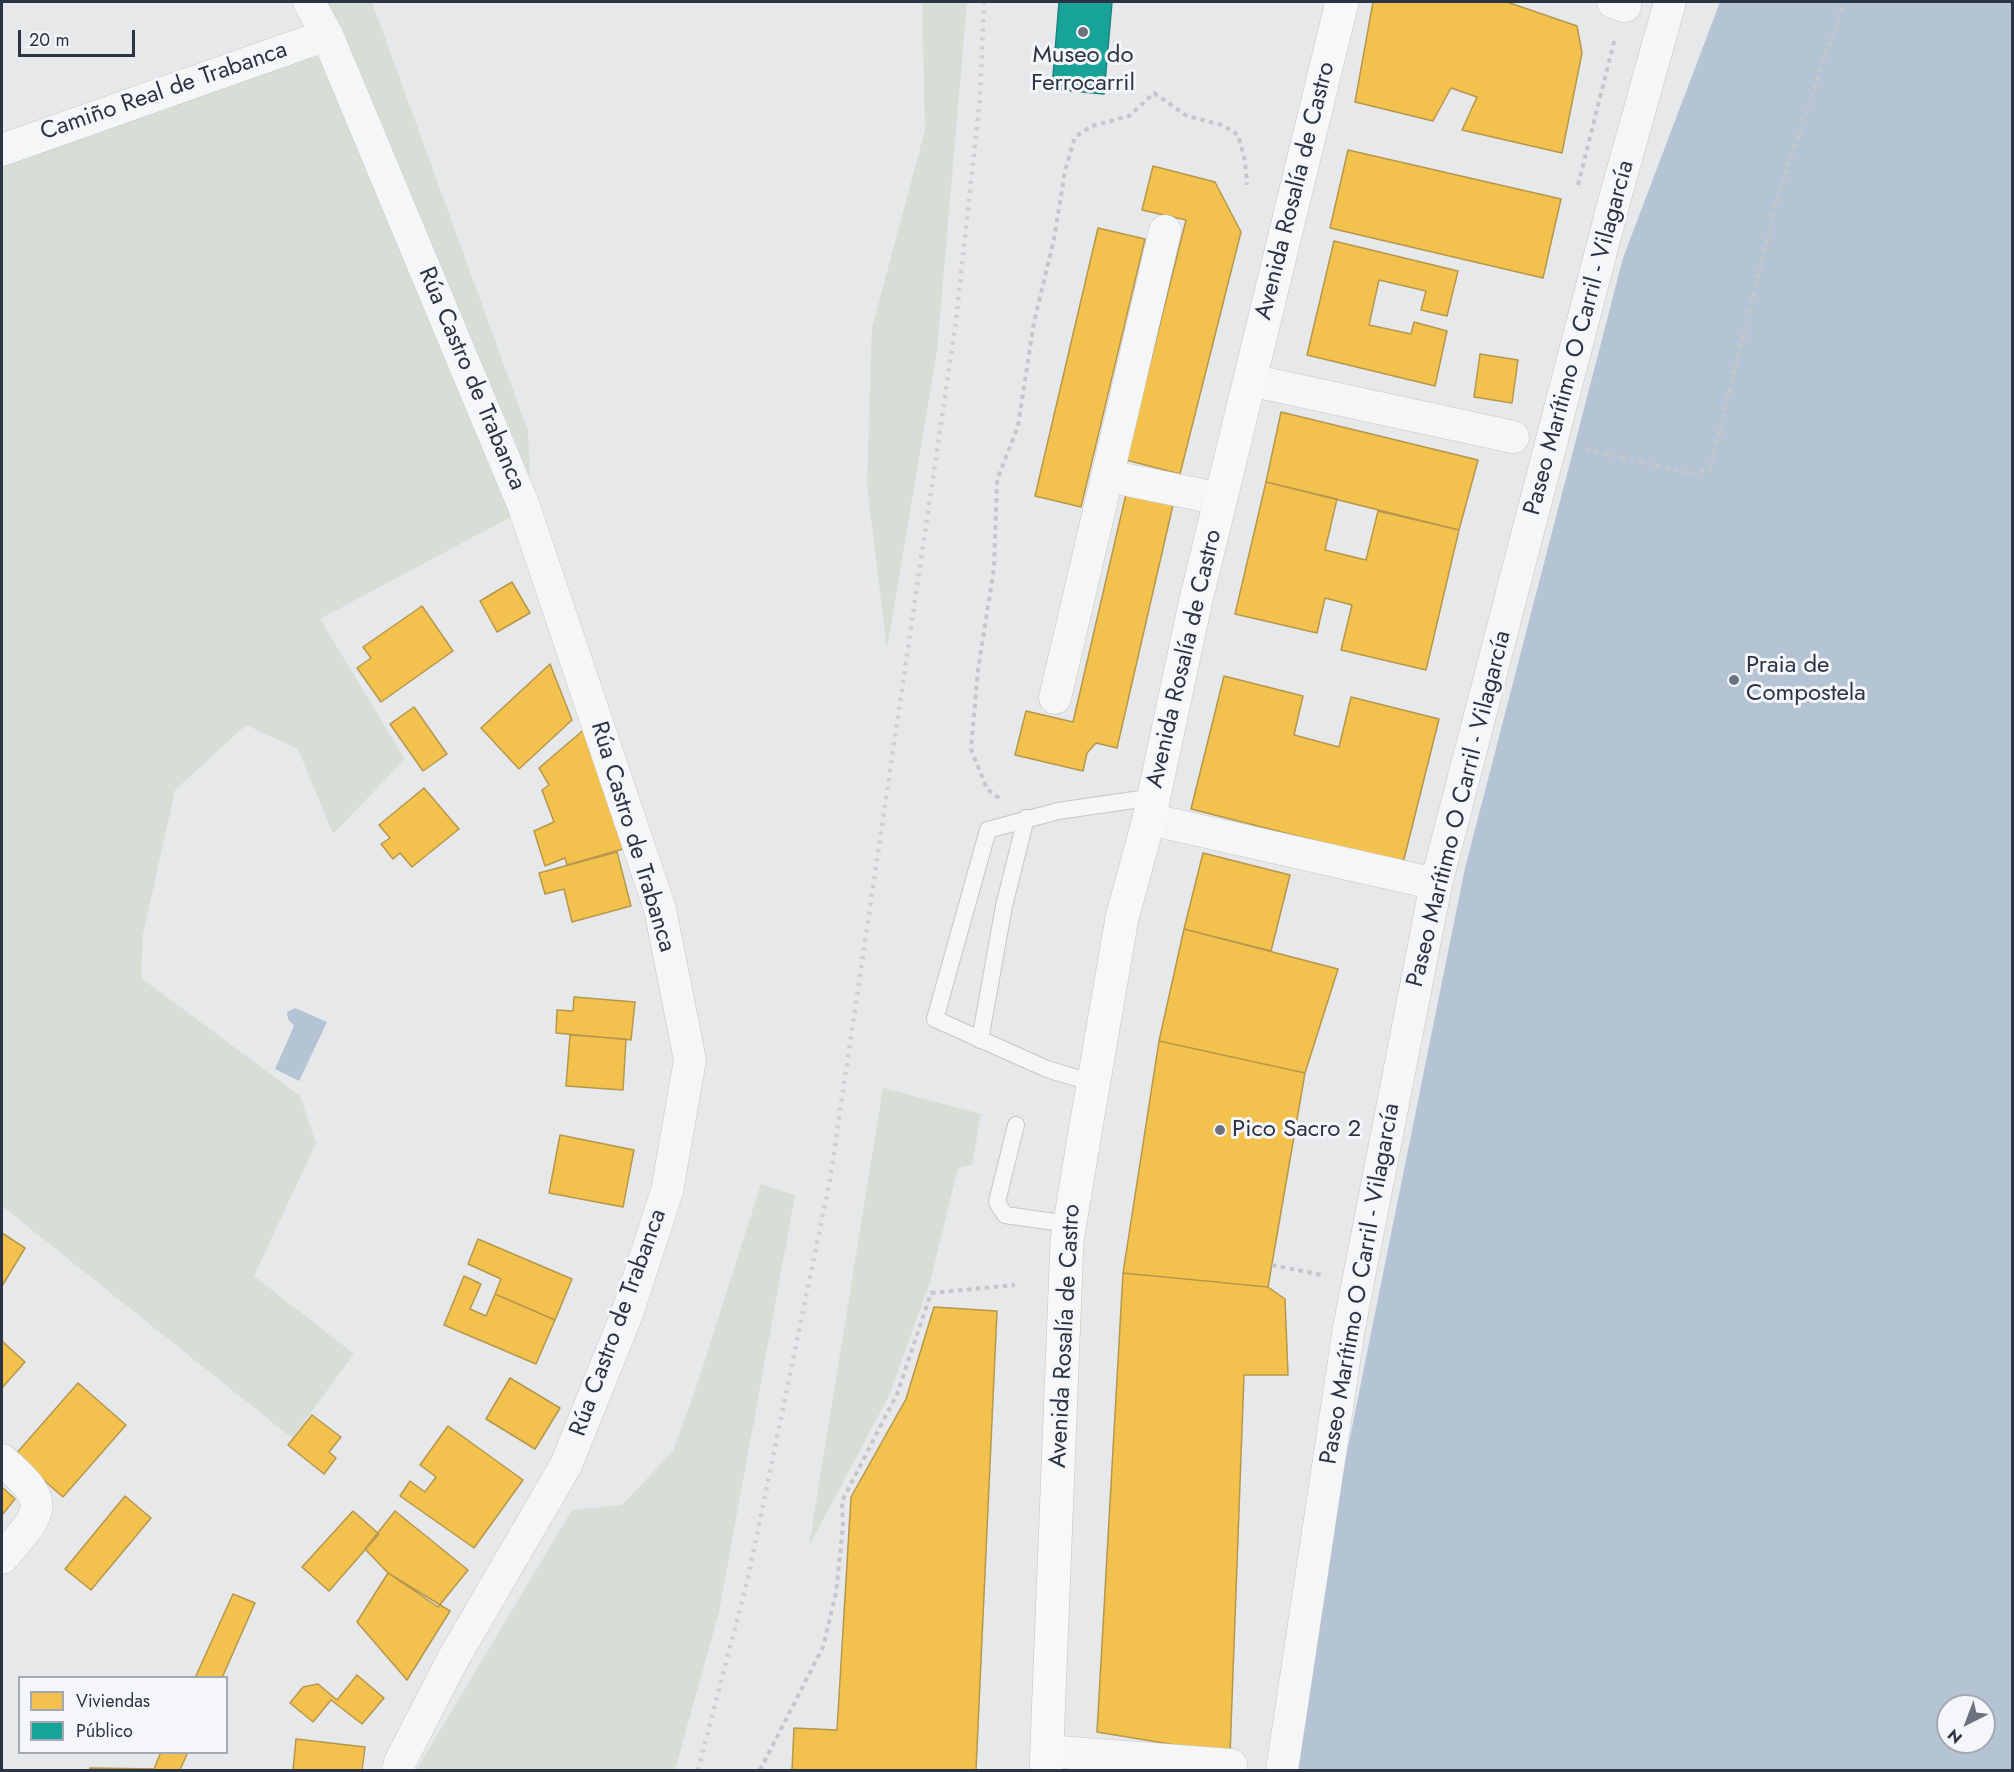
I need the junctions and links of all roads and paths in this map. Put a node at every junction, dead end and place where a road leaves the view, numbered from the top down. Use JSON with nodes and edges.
{"nodes":[{"id":1,"x":309,"y":2,"type":"edge"},
{"id":2,"x":1342,"y":2,"type":"edge"},
{"id":3,"x":1670,"y":2,"type":"edge"},
{"id":4,"x":1844,"y":2,"type":"edge"},
{"id":5,"x":327,"y":35,"type":"junction"},
{"id":6,"x":2,"y":150,"type":"edge"},
{"id":7,"x":1247,"y":184,"type":"dead end"},
{"id":8,"x":1165,"y":231,"type":"dead end"},
{"id":9,"x":1250,"y":380,"type":"junction"},
{"id":10,"x":1513,"y":437,"type":"dead end"},
{"id":11,"x":1553,"y":441,"type":"junction"},
{"id":12,"x":1108,"y":476,"type":"junction"},
{"id":13,"x":1221,"y":499,"type":"junction"},
{"id":14,"x":1055,"y":698,"type":"dead end"},
{"id":15,"x":1151,"y":808,"type":"junction"},
{"id":16,"x":1026,"y":818,"type":"junction"},
{"id":17,"x":1436,"y":884,"type":"junction"},
{"id":18,"x":980,"y":1040,"type":"junction"},
{"id":19,"x":1093,"y":1083,"type":"junction"},
{"id":20,"x":1016,"y":1125,"type":"dead end"},
{"id":21,"x":1070,"y":1224,"type":"junction"},
{"id":22,"x":1272,"y":1265,"type":"dead end"},
{"id":23,"x":1015,"y":1285,"type":"dead end"},
{"id":24,"x":1357,"y":1285,"type":"junction"},
{"id":25,"x":2,"y":1460,"type":"edge"},
{"id":26,"x":2,"y":1558,"type":"edge"},
{"id":27,"x":1047,"y":1761,"type":"edge"},
{"id":28,"x":1231,"y":1765,"type":"dead end"},
{"id":29,"x":398,"y":1770,"type":"edge"},
{"id":30,"x":760,"y":1770,"type":"edge"},
{"id":31,"x":1282,"y":1770,"type":"edge"}],
"edges":[{"from":1,"to":5,"type":"street","name":"Rúa Castro de Trabanca"},
{"from":2,"to":9,"type":"main road","name":"Avenida Rosalía de Castro"},
{"from":3,"to":11,"type":"street","name":"Paseo Marítimo O Carril - Vilagarcía"},
{"from":4,"to":11,"type":"path"},
{"from":5,"to":6,"type":"street","name":"Camiño Real de Trabanca"},
{"from":5,"to":29,"type":"street","name":"Rúa Castro de Trabanca"},
{"from":7,"to":16,"type":"path"},
{"from":8,"to":12,"type":"street"},
{"from":9,"to":10,"type":"street"},
{"from":9,"to":13,"type":"main road","name":"Avenida Rosalía de Castro"},
{"from":11,"to":17,"type":"street","name":"Paseo Marítimo O Carril - Vilagarcía"},
{"from":12,"to":13,"type":"street","name":"Avenida Rosalía de Castro"},
{"from":12,"to":14,"type":"street"},
{"from":13,"to":15,"type":"main road","name":"Avenida Rosalía de Castro"},
{"from":15,"to":16,"type":"lane"},
{"from":15,"to":17,"type":"street","name":"Avenida Rosalía de Castro"},
{"from":15,"to":19,"type":"main road","name":"Avenida Rosalía de Castro"},
{"from":16,"to":18,"type":"lane"},
{"from":16,"to":18,"type":"lane"},
{"from":17,"to":24,"type":"street","name":"Paseo Marítimo O Carril - Vilagarcía"},
{"from":18,"to":19,"type":"lane"},
{"from":19,"to":21,"type":"main road","name":"Avenida Rosalía de Castro"},
{"from":20,"to":21,"type":"lane"},
{"from":21,"to":27,"type":"main road","name":"Avenida Rosalía de Castro"},
{"from":22,"to":24,"type":"path"},
{"from":23,"to":30,"type":"path"},
{"from":24,"to":31,"type":"street","name":"Paseo Marítimo O Carril - Vilagarcía"},
{"from":25,"to":26,"type":"street"},
{"from":27,"to":28,"type":"street","name":"Avenida Rosalía de Castro"}]}
